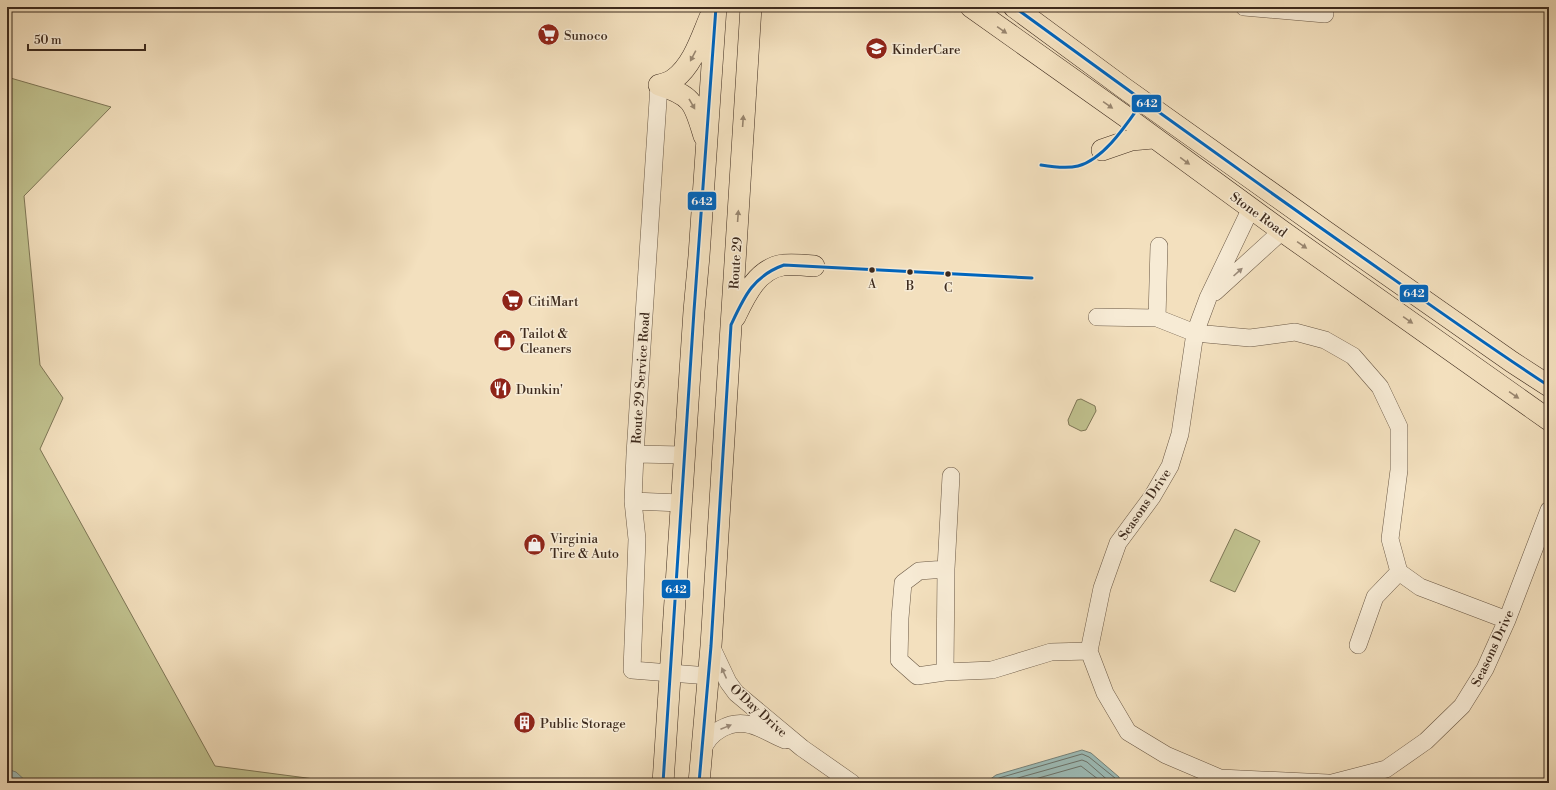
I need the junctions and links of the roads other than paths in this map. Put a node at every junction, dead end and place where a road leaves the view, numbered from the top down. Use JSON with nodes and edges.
{"nodes":[{"id":1,"x":715,"y":7,"type":"edge"},
{"id":2,"x":751,"y":7,"type":"edge"},
{"id":3,"x":971,"y":7,"type":"edge"},
{"id":4,"x":1014,"y":7,"type":"edge"},
{"id":5,"x":1244,"y":7,"type":"edge"},
{"id":6,"x":1325,"y":7,"type":"edge"},
{"id":7,"x":659,"y":85,"type":"junction"},
{"id":8,"x":1153,"y":138,"type":"junction"},
{"id":9,"x":707,"y":144,"type":"junction"},
{"id":10,"x":1102,"y":150,"type":"dead end"},
{"id":11,"x":1251,"y":208,"type":"junction"},
{"id":12,"x":1282,"y":232,"type":"junction"},
{"id":13,"x":1159,"y":246,"type":"dead end"},
{"id":14,"x":814,"y":266,"type":"dead end"},
{"id":15,"x":1208,"y":298,"type":"junction"},
{"id":16,"x":1097,"y":317,"type":"dead end"},
{"id":17,"x":1157,"y":318,"type":"junction"},
{"id":18,"x":731,"y":325,"type":"junction"},
{"id":19,"x":1195,"y":332,"type":"junction"},
{"id":20,"x":1549,"y":386,"type":"edge"},
{"id":21,"x":1549,"y":420,"type":"edge"},
{"id":22,"x":635,"y":454,"type":"junction"},
{"id":23,"x":684,"y":455,"type":"junction"},
{"id":24,"x":951,"y":476,"type":"dead end"},
{"id":25,"x":633,"y":501,"type":"junction"},
{"id":26,"x":681,"y":504,"type":"junction"},
{"id":27,"x":1549,"y":510,"type":"edge"},
{"id":28,"x":946,"y":569,"type":"junction"},
{"id":29,"x":1399,"y":572,"type":"junction"},
{"id":30,"x":1506,"y":620,"type":"junction"},
{"id":31,"x":1358,"y":645,"type":"dead end"},
{"id":32,"x":711,"y":646,"type":"junction"},
{"id":33,"x":1089,"y":651,"type":"junction"},
{"id":34,"x":945,"y":672,"type":"junction"},
{"id":35,"x":671,"y":673,"type":"junction"},
{"id":36,"x":708,"y":676,"type":"junction"},
{"id":37,"x":802,"y":748,"type":"junction"},
{"id":38,"x":702,"y":754,"type":"junction"},
{"id":39,"x":1386,"y":776,"type":"edge"},
{"id":40,"x":1220,"y":780,"type":"edge"},
{"id":41,"x":663,"y":783,"type":"edge"},
{"id":42,"x":700,"y":783,"type":"edge"},
{"id":43,"x":852,"y":783,"type":"edge"},
{"id":44,"x":1328,"y":783,"type":"edge"},
{"id":45,"x":1332,"y":783,"type":"edge"}],
"edges":[{"from":1,"to":7,"type":"main road","one_way":true},
{"from":1,"to":9,"type":"main road"},
{"from":18,"to":2,"type":"main road","name":"Route 29","one_way":true},
{"from":3,"to":8,"type":"main road","name":"Stone Road","one_way":true},
{"from":4,"to":20,"type":"main road","name":"Stone Road"},
{"from":5,"to":6,"type":"street"},
{"from":7,"to":9,"type":"main road","one_way":true},
{"from":7,"to":22,"type":"street","name":"Route 29 Service Road"},
{"from":8,"to":10,"type":"main road"},
{"from":8,"to":11,"type":"main road","name":"Stone Road","one_way":true},
{"from":9,"to":23,"type":"main road"},
{"from":11,"to":12,"type":"main road","name":"Stone Road"},
{"from":11,"to":15,"type":"street","name":"Seasons Drive"},
{"from":15,"to":12,"type":"street","name":"Seasons Drive","one_way":true},
{"from":12,"to":21,"type":"main road","name":"Stone Road","one_way":true},
{"from":13,"to":17,"type":"street"},
{"from":14,"to":18,"type":"main road"},
{"from":15,"to":19,"type":"street","name":"Seasons Drive"},
{"from":16,"to":17,"type":"street"},
{"from":17,"to":19,"type":"street"},
{"from":18,"to":32,"type":"main road","name":"Route 29"},
{"from":19,"to":29,"type":"street"},
{"from":19,"to":33,"type":"street","name":"Seasons Drive"},
{"from":22,"to":23,"type":"street"},
{"from":22,"to":25,"type":"street","name":"Route 29 Service Road"},
{"from":23,"to":26,"type":"main road"},
{"from":24,"to":28,"type":"street"},
{"from":25,"to":26,"type":"street"},
{"from":25,"to":35,"type":"street","name":"Route 29 Service Road"},
{"from":26,"to":35,"type":"main road"},
{"from":27,"to":30,"type":"street","name":"Seasons Drive"},
{"from":28,"to":34,"type":"street"},
{"from":28,"to":34,"type":"street"},
{"from":29,"to":30,"type":"street"},
{"from":29,"to":31,"type":"street"},
{"from":30,"to":39,"type":"street","name":"Seasons Drive"},
{"from":32,"to":36,"type":"main road","name":"Route 29"},
{"from":37,"to":32,"type":"street","name":"O'Day Drive","one_way":true},
{"from":33,"to":34,"type":"street"},
{"from":33,"to":40,"type":"street"},
{"from":35,"to":36,"type":"street"},
{"from":35,"to":41,"type":"main road"},
{"from":36,"to":38,"type":"main road","name":"Route 29"},
{"from":38,"to":37,"type":"street","name":"O'Day Drive","one_way":true},
{"from":37,"to":43,"type":"street","name":"O'Day Drive"},
{"from":38,"to":42,"type":"main road","name":"Route 29"},
{"from":39,"to":45,"type":"street","name":"Seasons Drive"},
{"from":40,"to":44,"type":"street"}]}
